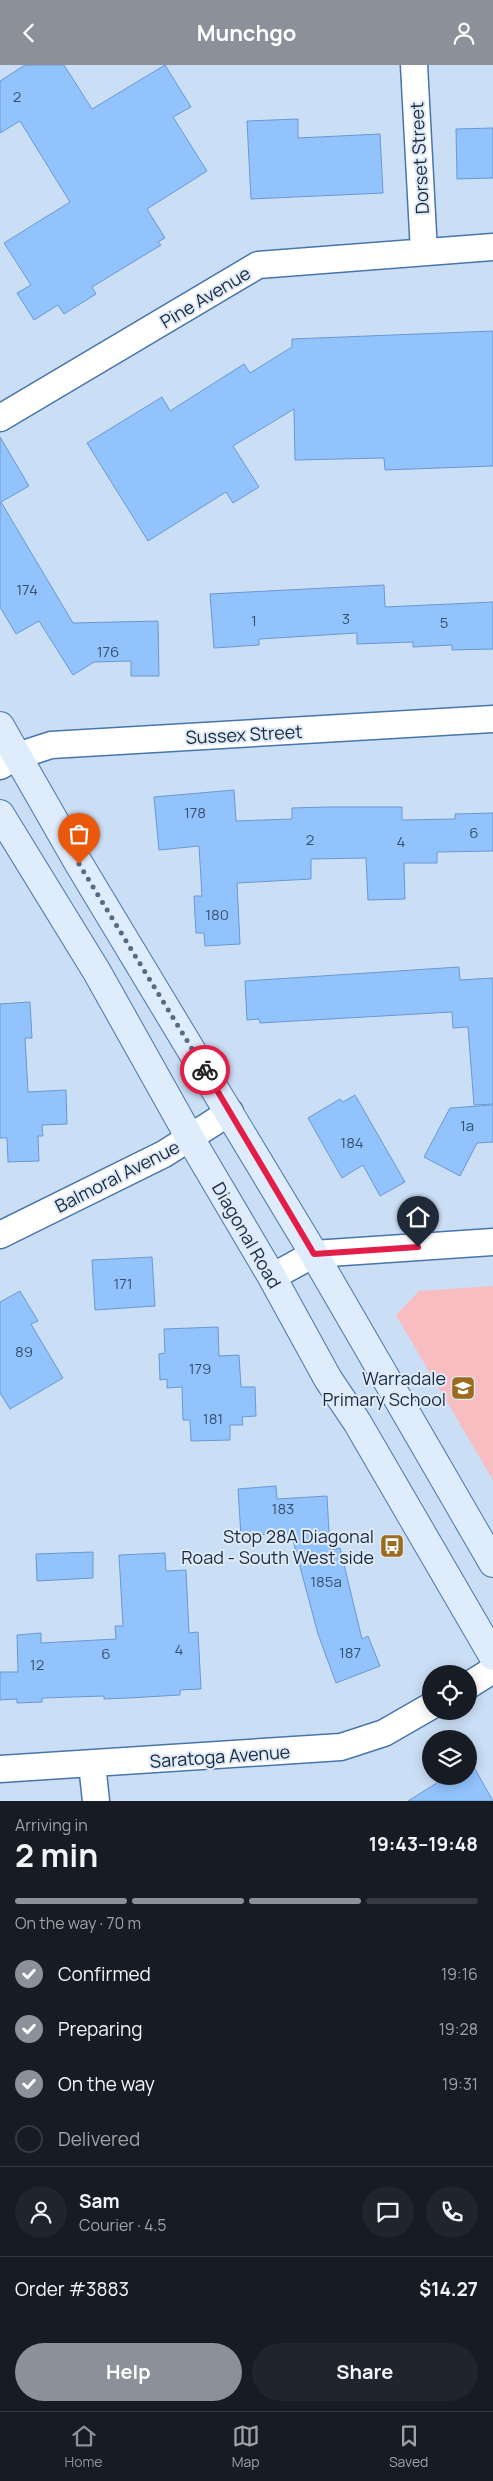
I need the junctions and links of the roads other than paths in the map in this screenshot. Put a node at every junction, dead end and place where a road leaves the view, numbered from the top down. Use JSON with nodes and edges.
{"nodes":[{"id":1,"x":414,"y":65,"type":"edge"},
{"id":2,"x":493,"y":247,"type":"edge"},
{"id":3,"x":424,"y":251,"type":"junction"},
{"id":4,"x":0,"y":418,"type":"edge"},
{"id":5,"x":493,"y":719,"type":"edge"},
{"id":6,"x":0,"y":726,"type":"edge"},
{"id":7,"x":8,"y":761,"type":"edge"},
{"id":8,"x":0,"y":814,"type":"edge"},
{"id":9,"x":230,"y":1111,"type":"junction"},
{"id":10,"x":190,"y":1138,"type":"junction"},
{"id":11,"x":0,"y":1235,"type":"edge"},
{"id":12,"x":493,"y":1242,"type":"edge"},
{"id":13,"x":314,"y":1254,"type":"junction"},
{"id":14,"x":272,"y":1277,"type":"junction"},
{"id":15,"x":493,"y":1563,"type":"edge"},
{"id":16,"x":493,"y":1656,"type":"edge"},
{"id":17,"x":493,"y":1670,"type":"edge"},
{"id":18,"x":477,"y":1680,"type":"edge"},
{"id":19,"x":422,"y":1711,"type":"edge"},
{"id":20,"x":92,"y":1765,"type":"junction"},
{"id":21,"x":0,"y":1769,"type":"edge"},
{"id":22,"x":96,"y":1801,"type":"edge"}],
"edges":[{"from":1,"to":3,"type":"street","name":"Dorset Street"},
{"from":2,"to":3,"type":"street","name":"Pine Avenue"},
{"from":3,"to":4,"type":"street","name":"Pine Avenue"},
{"from":5,"to":7,"type":"street","name":"Sussex Street"},
{"from":6,"to":7,"type":"main road"},
{"from":7,"to":9,"type":"main road"},
{"from":8,"to":10,"type":"main road","name":"Diagonal Road"},
{"from":9,"to":10,"type":"street","name":"Balmoral Avenue"},
{"from":9,"to":13,"type":"main road"},
{"from":10,"to":11,"type":"street","name":"Balmoral Avenue"},
{"from":10,"to":14,"type":"main road","name":"Diagonal Road"},
{"from":12,"to":13,"type":"street"},
{"from":13,"to":14,"type":"street"},
{"from":13,"to":15,"type":"main road"},
{"from":14,"to":16,"type":"main road","name":"Diagonal Road"},
{"from":17,"to":18,"type":"street"},
{"from":19,"to":20,"type":"street","name":"Saratoga Avenue"},
{"from":20,"to":21,"type":"street","name":"Saratoga Avenue"},
{"from":20,"to":22,"type":"street"}]}
